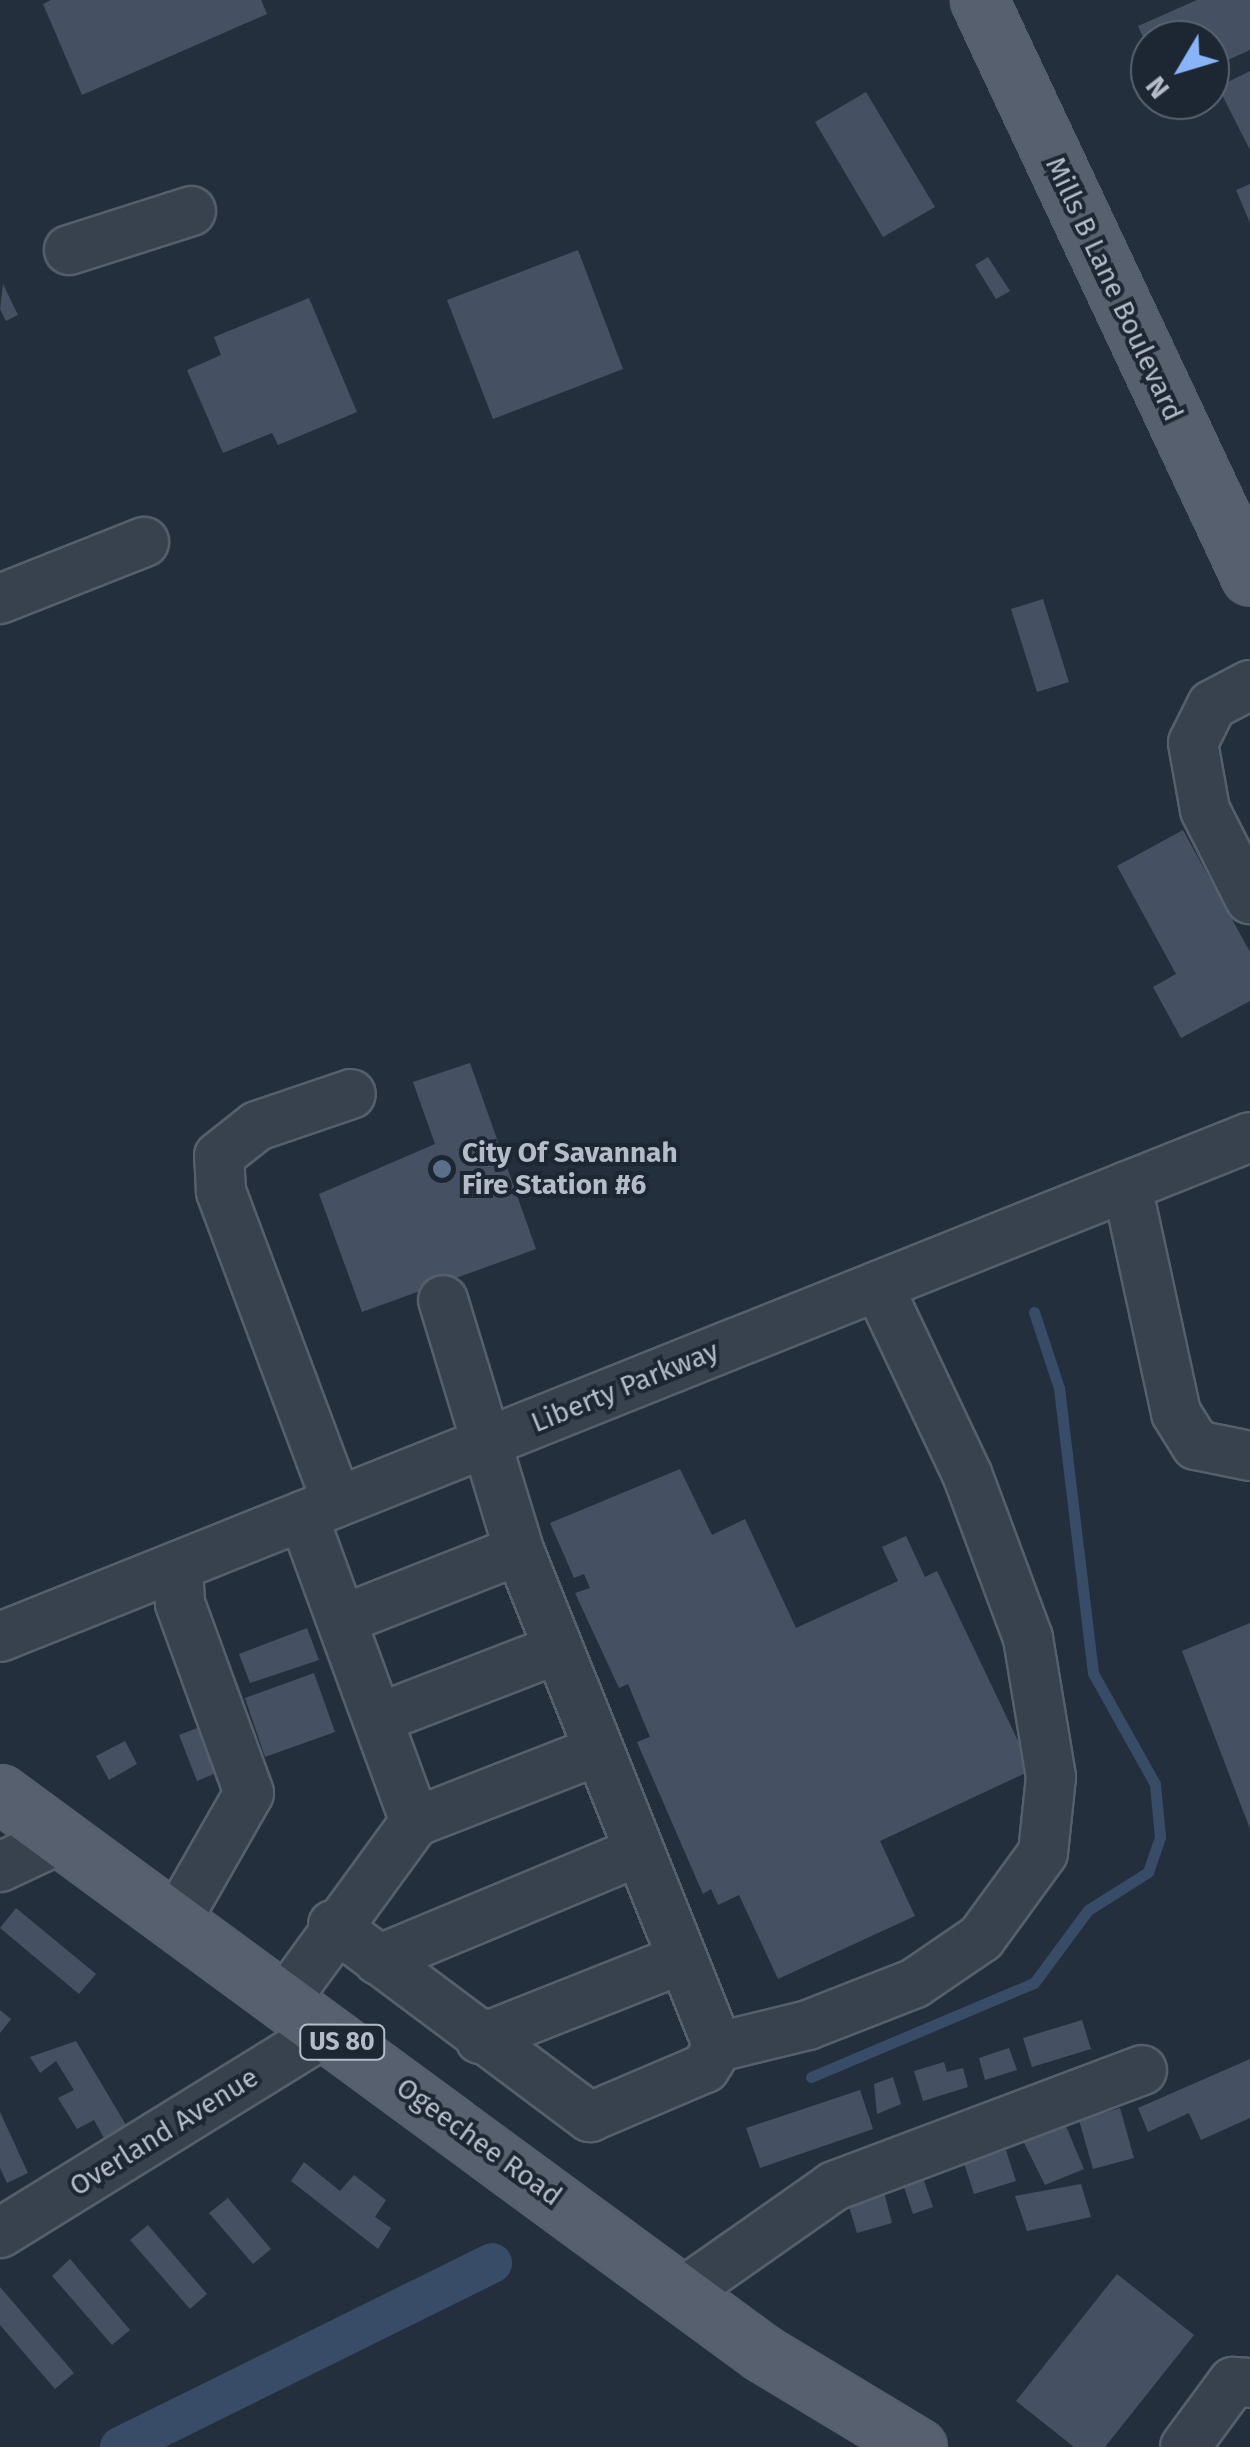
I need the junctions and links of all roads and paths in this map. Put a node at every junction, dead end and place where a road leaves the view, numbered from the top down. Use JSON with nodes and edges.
{"nodes":[{"id":1,"x":979,"y":0,"type":"edge"},
{"id":2,"x":191,"y":211,"type":"dead end"},
{"id":3,"x":69,"y":250,"type":"dead end"},
{"id":4,"x":144,"y":542,"type":"dead end"},
{"id":5,"x":1250,"y":577,"type":"edge"},
{"id":6,"x":0,"y":599,"type":"edge"},
{"id":7,"x":1250,"y":685,"type":"edge"},
{"id":8,"x":1250,"y":899,"type":"edge"},
{"id":9,"x":351,"y":1094,"type":"dead end"},
{"id":10,"x":1250,"y":1137,"type":"edge"},
{"id":11,"x":1126,"y":1186,"type":"junction"},
{"id":12,"x":878,"y":1286,"type":"junction"},
{"id":13,"x":443,"y":1300,"type":"dead end"},
{"id":14,"x":490,"y":1441,"type":"junction"},
{"id":15,"x":1250,"y":1456,"type":"edge"},
{"id":16,"x":320,"y":1509,"type":"junction"},
{"id":17,"x":520,"y":1550,"type":"junction"},
{"id":18,"x":178,"y":1566,"type":"junction"},
{"id":19,"x":344,"y":1619,"type":"junction"},
{"id":20,"x":0,"y":1637,"type":"edge"},
{"id":21,"x":558,"y":1649,"type":"junction"},
{"id":22,"x":382,"y":1717,"type":"junction"},
{"id":23,"x":597,"y":1751,"type":"junction"},
{"id":24,"x":0,"y":1793,"type":"edge"},
{"id":25,"x":415,"y":1822,"type":"junction"},
{"id":26,"x":62,"y":1838,"type":"junction"},
{"id":27,"x":636,"y":1852,"type":"junction"},
{"id":28,"x":0,"y":1867,"type":"edge"},
{"id":29,"x":176,"y":1921,"type":"junction"},
{"id":30,"x":333,"y":1925,"type":"junction"},
{"id":31,"x":378,"y":1960,"type":"junction"},
{"id":32,"x":680,"y":1960,"type":"junction"},
{"id":33,"x":306,"y":2016,"type":"junction"},
{"id":34,"x":480,"y":2039,"type":"junction"},
{"id":35,"x":718,"y":2047,"type":"junction"},
{"id":36,"x":1142,"y":2070,"type":"dead end"},
{"id":37,"x":0,"y":2233,"type":"edge"},
{"id":38,"x":682,"y":2293,"type":"junction"},
{"id":39,"x":762,"y":2352,"type":"junction"},
{"id":40,"x":1250,"y":2383,"type":"edge"},
{"id":41,"x":851,"y":2447,"type":"edge"},
{"id":42,"x":918,"y":2447,"type":"edge"},
{"id":43,"x":1186,"y":2447,"type":"edge"}],
"edges":[{"from":1,"to":5,"type":"main road","name":"Mills B Lane Boulevard"},
{"from":2,"to":3,"type":"street"},
{"from":4,"to":6,"type":"street"},
{"from":7,"to":8,"type":"street"},
{"from":9,"to":16,"type":"street"},
{"from":10,"to":11,"type":"street","name":"Liberty Parkway"},
{"from":11,"to":12,"type":"street","name":"Liberty Parkway"},
{"from":11,"to":15,"type":"street"},
{"from":12,"to":14,"type":"street","name":"Liberty Parkway"},
{"from":12,"to":35,"type":"street"},
{"from":13,"to":14,"type":"street"},
{"from":14,"to":16,"type":"street","name":"Liberty Parkway"},
{"from":14,"to":17,"type":"street"},
{"from":16,"to":18,"type":"street","name":"Liberty Parkway"},
{"from":16,"to":19,"type":"street"},
{"from":17,"to":19,"type":"street"},
{"from":17,"to":21,"type":"street"},
{"from":18,"to":20,"type":"street","name":"Liberty Parkway"},
{"from":18,"to":29,"type":"street"},
{"from":19,"to":22,"type":"street"},
{"from":21,"to":22,"type":"street"},
{"from":21,"to":23,"type":"street"},
{"from":22,"to":25,"type":"street"},
{"from":23,"to":25,"type":"street"},
{"from":23,"to":27,"type":"street"},
{"from":24,"to":26,"type":"main road","name":"Ogeechee Road","number":"US 80"},
{"from":25,"to":30,"type":"street"},
{"from":26,"to":28,"type":"street"},
{"from":26,"to":29,"type":"main road","name":"Ogeechee Road","number":"US 80"},
{"from":27,"to":31,"type":"street"},
{"from":27,"to":32,"type":"street"},
{"from":29,"to":33,"type":"main road","name":"Ogeechee Road","number":"US 80"},
{"from":30,"to":31,"type":"street"},
{"from":30,"to":33,"type":"street"},
{"from":31,"to":34,"type":"street"},
{"from":32,"to":34,"type":"street"},
{"from":32,"to":35,"type":"street"},
{"from":33,"to":37,"type":"street","name":"Overland Avenue"},
{"from":33,"to":38,"type":"main road","name":"Ogeechee Road","number":"US 80"},
{"from":34,"to":35,"type":"street"},
{"from":36,"to":38,"type":"street"},
{"from":38,"to":39,"type":"main road","name":"Ogeechee Road","number":"US 80"},
{"from":39,"to":41,"type":"main road","name":"Ogeechee Road","number":"US 80"},
{"from":39,"to":42,"type":"main road","name":"Ogeechee Road","number":"US 80"},
{"from":40,"to":43,"type":"street"}]}
